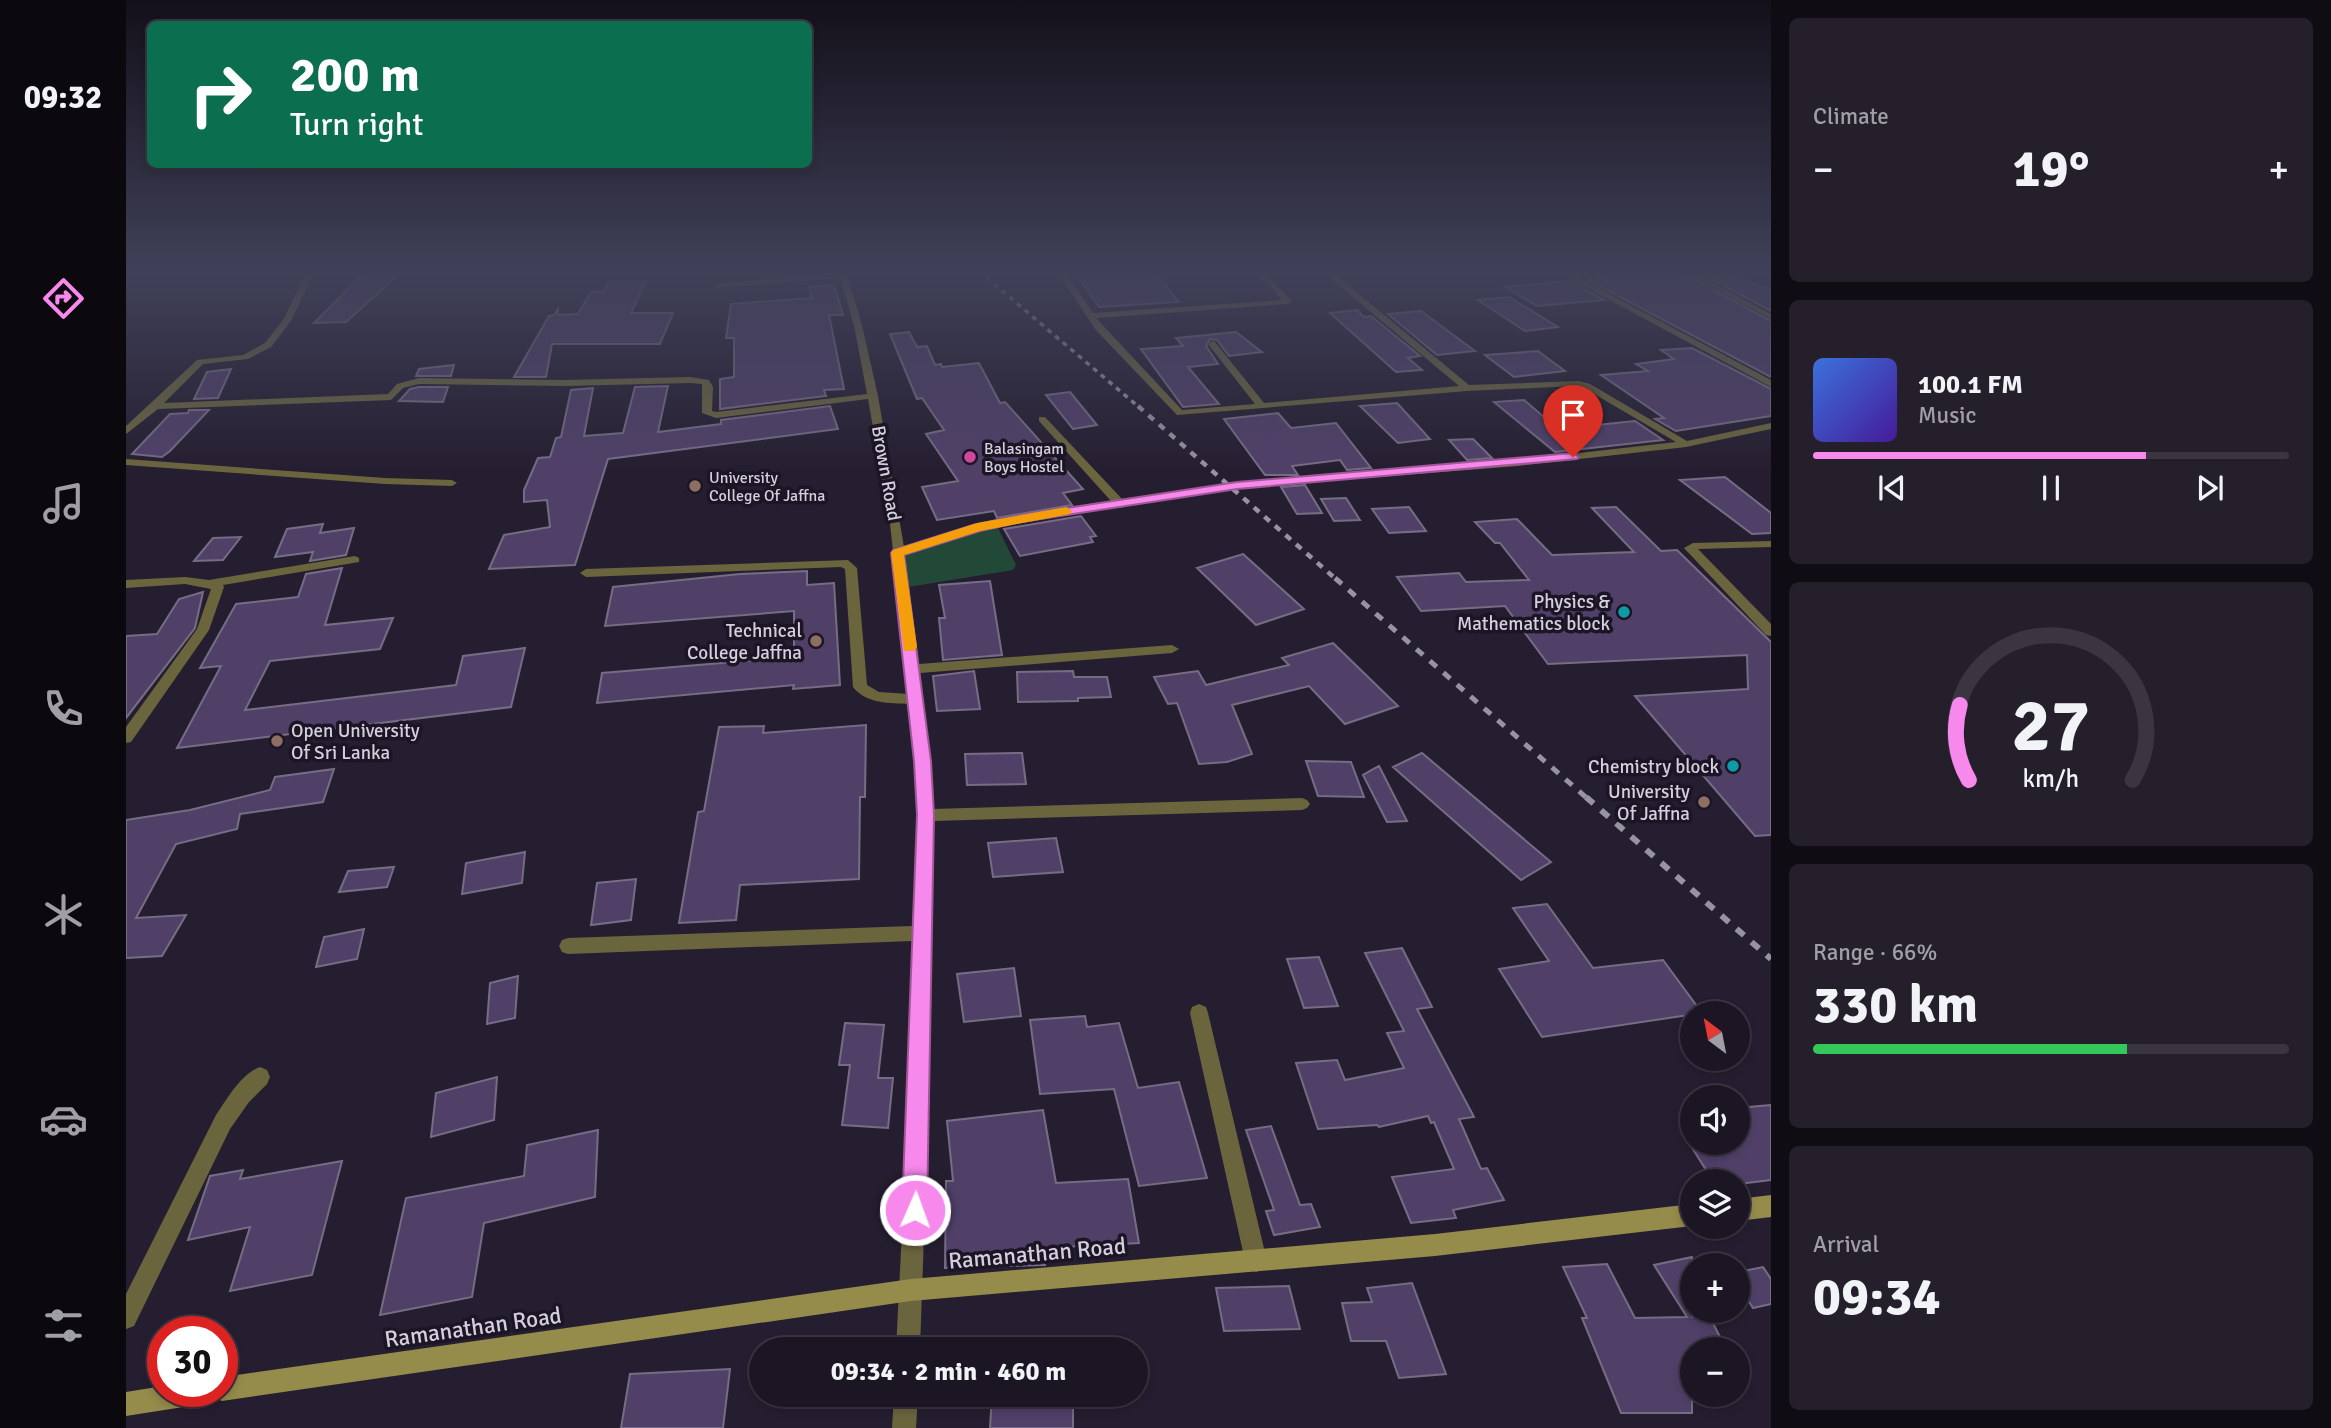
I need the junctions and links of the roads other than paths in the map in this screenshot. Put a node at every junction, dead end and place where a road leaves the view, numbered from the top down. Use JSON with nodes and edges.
{"nodes":[{"id":1,"x":274,"y":338,"type":"edge"},
{"id":2,"x":861,"y":338,"type":"edge"},
{"id":3,"x":1111,"y":338,"type":"edge"},
{"id":4,"x":1406,"y":338,"type":"edge"},
{"id":5,"x":1684,"y":338,"type":"edge"},
{"id":6,"x":1212,"y":344,"type":"dead end"},
{"id":7,"x":1771,"y":384,"type":"edge"},
{"id":8,"x":1467,"y":388,"type":"junction"},
{"id":9,"x":873,"y":396,"type":"junction"},
{"id":10,"x":1261,"y":405,"type":"junction"},
{"id":11,"x":155,"y":407,"type":"junction"},
{"id":12,"x":1042,"y":419,"type":"dead end"},
{"id":13,"x":1771,"y":426,"type":"edge"},
{"id":14,"x":126,"y":431,"type":"edge"},
{"id":15,"x":1686,"y":443,"type":"junction"},
{"id":16,"x":126,"y":462,"type":"edge"},
{"id":17,"x":452,"y":483,"type":"dead end"},
{"id":18,"x":1121,"y":505,"type":"junction"},
{"id":19,"x":1771,"y":544,"type":"edge"},
{"id":20,"x":898,"y":553,"type":"junction"},
{"id":21,"x":355,"y":560,"type":"dead end"},
{"id":22,"x":586,"y":573,"type":"dead end"},
{"id":23,"x":210,"y":583,"type":"junction"},
{"id":24,"x":126,"y":584,"type":"edge"},
{"id":25,"x":1771,"y":632,"type":"edge"},
{"id":26,"x":1172,"y":649,"type":"dead end"},
{"id":27,"x":912,"y":669,"type":"junction"},
{"id":28,"x":915,"y":699,"type":"junction"},
{"id":29,"x":126,"y":738,"type":"edge"},
{"id":30,"x":1302,"y":804,"type":"dead end"},
{"id":31,"x":926,"y":815,"type":"junction"},
{"id":32,"x":921,"y":933,"type":"junction"},
{"id":33,"x":568,"y":946,"type":"dead end"},
{"id":34,"x":1199,"y":1013,"type":"dead end"},
{"id":35,"x":260,"y":1077,"type":"dead end"},
{"id":36,"x":1771,"y":1206,"type":"edge"},
{"id":37,"x":1750,"y":1209,"type":"edge"},
{"id":38,"x":1680,"y":1216,"type":"edge"},
{"id":39,"x":1256,"y":1261,"type":"junction"},
{"id":40,"x":911,"y":1290,"type":"junction"},
{"id":41,"x":126,"y":1318,"type":"edge"},
{"id":42,"x":909,"y":1337,"type":"edge"},
{"id":43,"x":238,"y":1387,"type":"edge"},
{"id":44,"x":147,"y":1401,"type":"edge"},
{"id":45,"x":126,"y":1404,"type":"edge"},
{"id":46,"x":906,"y":1407,"type":"edge"},
{"id":47,"x":905,"y":1428,"type":"edge"}],
"edges":[{"from":1,"to":11,"type":"street"},
{"from":2,"to":9,"type":"street","name":"Brown Road"},
{"from":3,"to":10,"type":"street"},
{"from":4,"to":8,"type":"street"},
{"from":5,"to":7,"type":"street"},
{"from":6,"to":10,"type":"street"},
{"from":8,"to":10,"type":"street"},
{"from":8,"to":15,"type":"street"},
{"from":9,"to":11,"type":"street"},
{"from":9,"to":20,"type":"street","name":"Brown Road"},
{"from":11,"to":14,"type":"street"},
{"from":12,"to":18,"type":"street"},
{"from":13,"to":15,"type":"street"},
{"from":15,"to":18,"type":"street"},
{"from":16,"to":17,"type":"street"},
{"from":18,"to":20,"type":"street"},
{"from":19,"to":25,"type":"street"},
{"from":20,"to":27,"type":"street","name":"Brown Road"},
{"from":21,"to":23,"type":"street"},
{"from":22,"to":28,"type":"street"},
{"from":23,"to":24,"type":"street"},
{"from":23,"to":29,"type":"street"},
{"from":26,"to":27,"type":"street"},
{"from":27,"to":28,"type":"street","name":"Brown Road"},
{"from":28,"to":31,"type":"street","name":"Brown Road"},
{"from":30,"to":31,"type":"street"},
{"from":31,"to":32,"type":"street","name":"Brown Road"},
{"from":32,"to":33,"type":"street"},
{"from":32,"to":40,"type":"street","name":"Brown Road"},
{"from":34,"to":39,"type":"street"},
{"from":35,"to":41,"type":"street"},
{"from":36,"to":37,"type":"main road"},
{"from":38,"to":39,"type":"main road","name":"Ramanathan Road"},
{"from":39,"to":40,"type":"main road","name":"Ramanathan Road"},
{"from":40,"to":42,"type":"street","name":"Brown Road"},
{"from":40,"to":43,"type":"main road","name":"Ramanathan Road"},
{"from":44,"to":45,"type":"main road"},
{"from":46,"to":47,"type":"street"}]}
